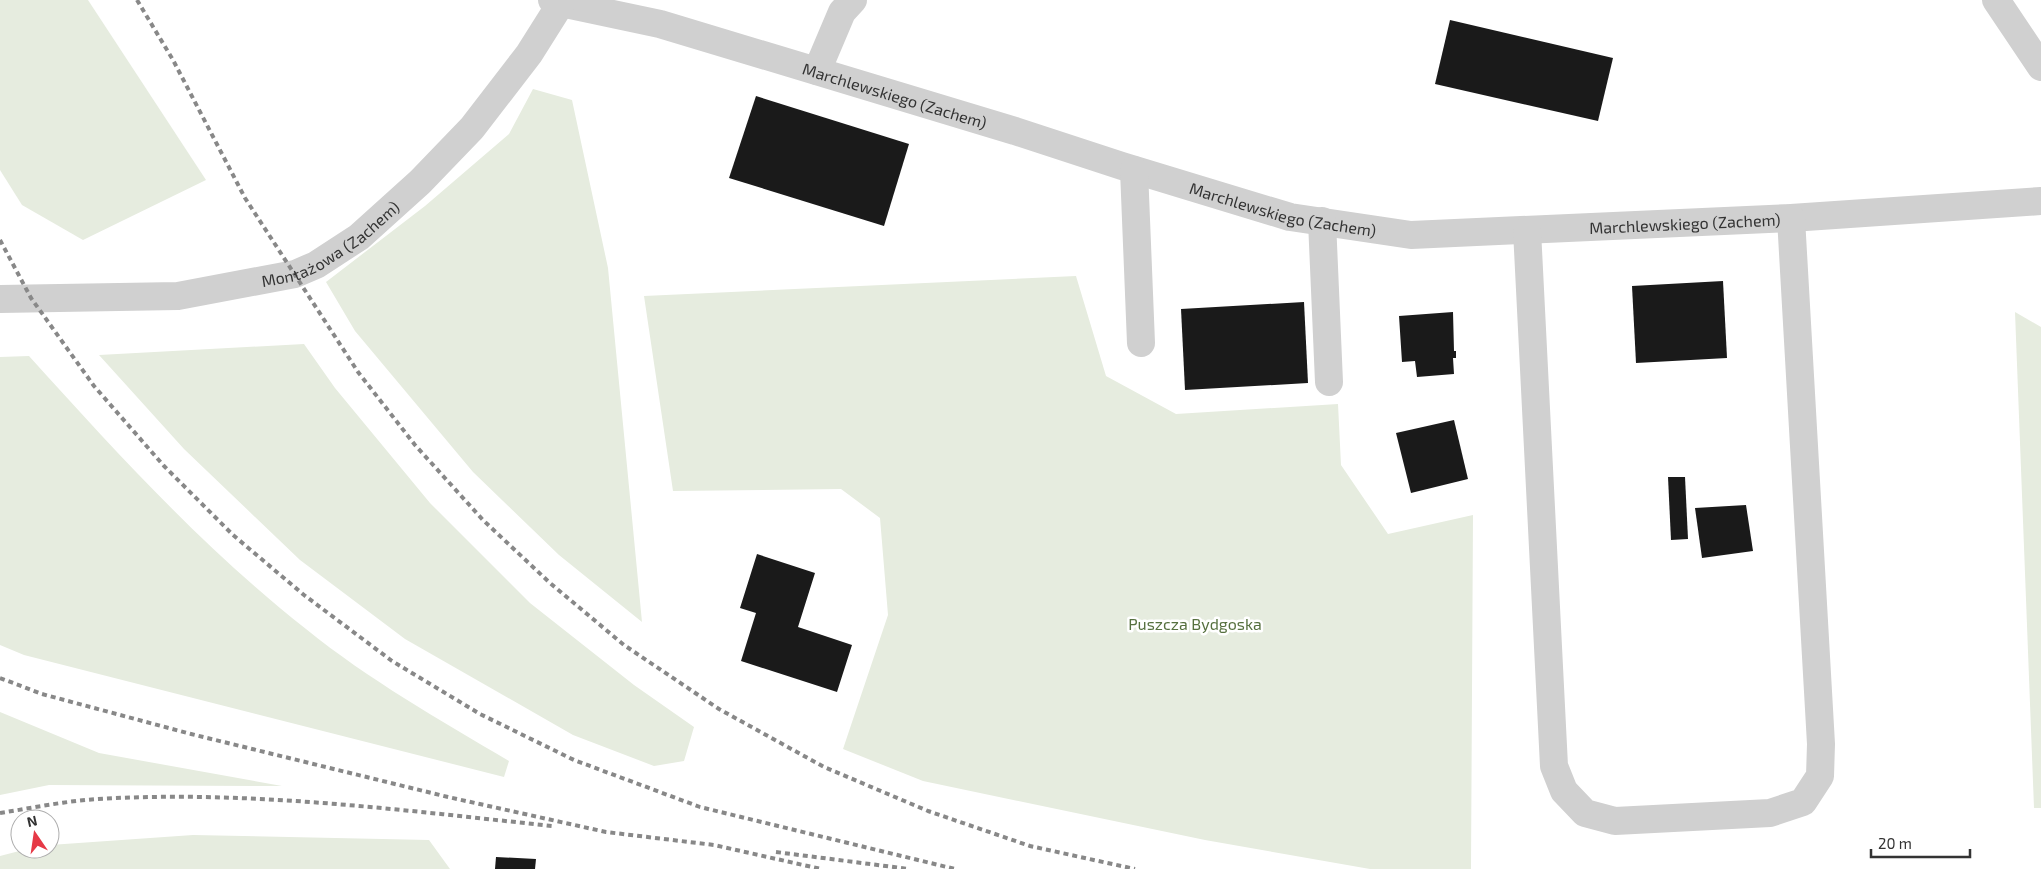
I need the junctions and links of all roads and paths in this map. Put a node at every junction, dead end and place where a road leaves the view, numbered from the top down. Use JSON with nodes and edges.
{"nodes":[{"id":1,"x":853,"y":0,"type":"edge"},
{"id":2,"x":1996,"y":0,"type":"edge"},
{"id":3,"x":559,"y":1,"type":"edge"},
{"id":4,"x":2041,"y":67,"type":"edge"},
{"id":5,"x":817,"y":71,"type":"junction"},
{"id":6,"x":1134,"y":170,"type":"junction"},
{"id":7,"x":2041,"y":201,"type":"edge"},
{"id":8,"x":1791,"y":218,"type":"junction"},
{"id":9,"x":1322,"y":221,"type":"junction"},
{"id":10,"x":1527,"y":230,"type":"junction"},
{"id":11,"x":0,"y":299,"type":"edge"},
{"id":12,"x":1141,"y":343,"type":"dead end"},
{"id":13,"x":1329,"y":382,"type":"dead end"}],
"edges":[{"from":1,"to":5,"type":"lane"},
{"from":2,"to":4,"type":"lane"},
{"from":3,"to":5,"type":"lane","name":"Marchlewskiego (Zachem)"},
{"from":3,"to":11,"type":"lane","name":"Montażowa (Zachem)"},
{"from":5,"to":6,"type":"lane","name":"Marchlewskiego (Zachem)"},
{"from":6,"to":9,"type":"lane","name":"Marchlewskiego (Zachem)"},
{"from":6,"to":12,"type":"lane"},
{"from":7,"to":8,"type":"lane","name":"Marchlewskiego (Zachem)"},
{"from":8,"to":10,"type":"lane","name":"Marchlewskiego (Zachem)"},
{"from":8,"to":10,"type":"lane"},
{"from":9,"to":10,"type":"lane","name":"Marchlewskiego (Zachem)"},
{"from":9,"to":13,"type":"lane"}]}
